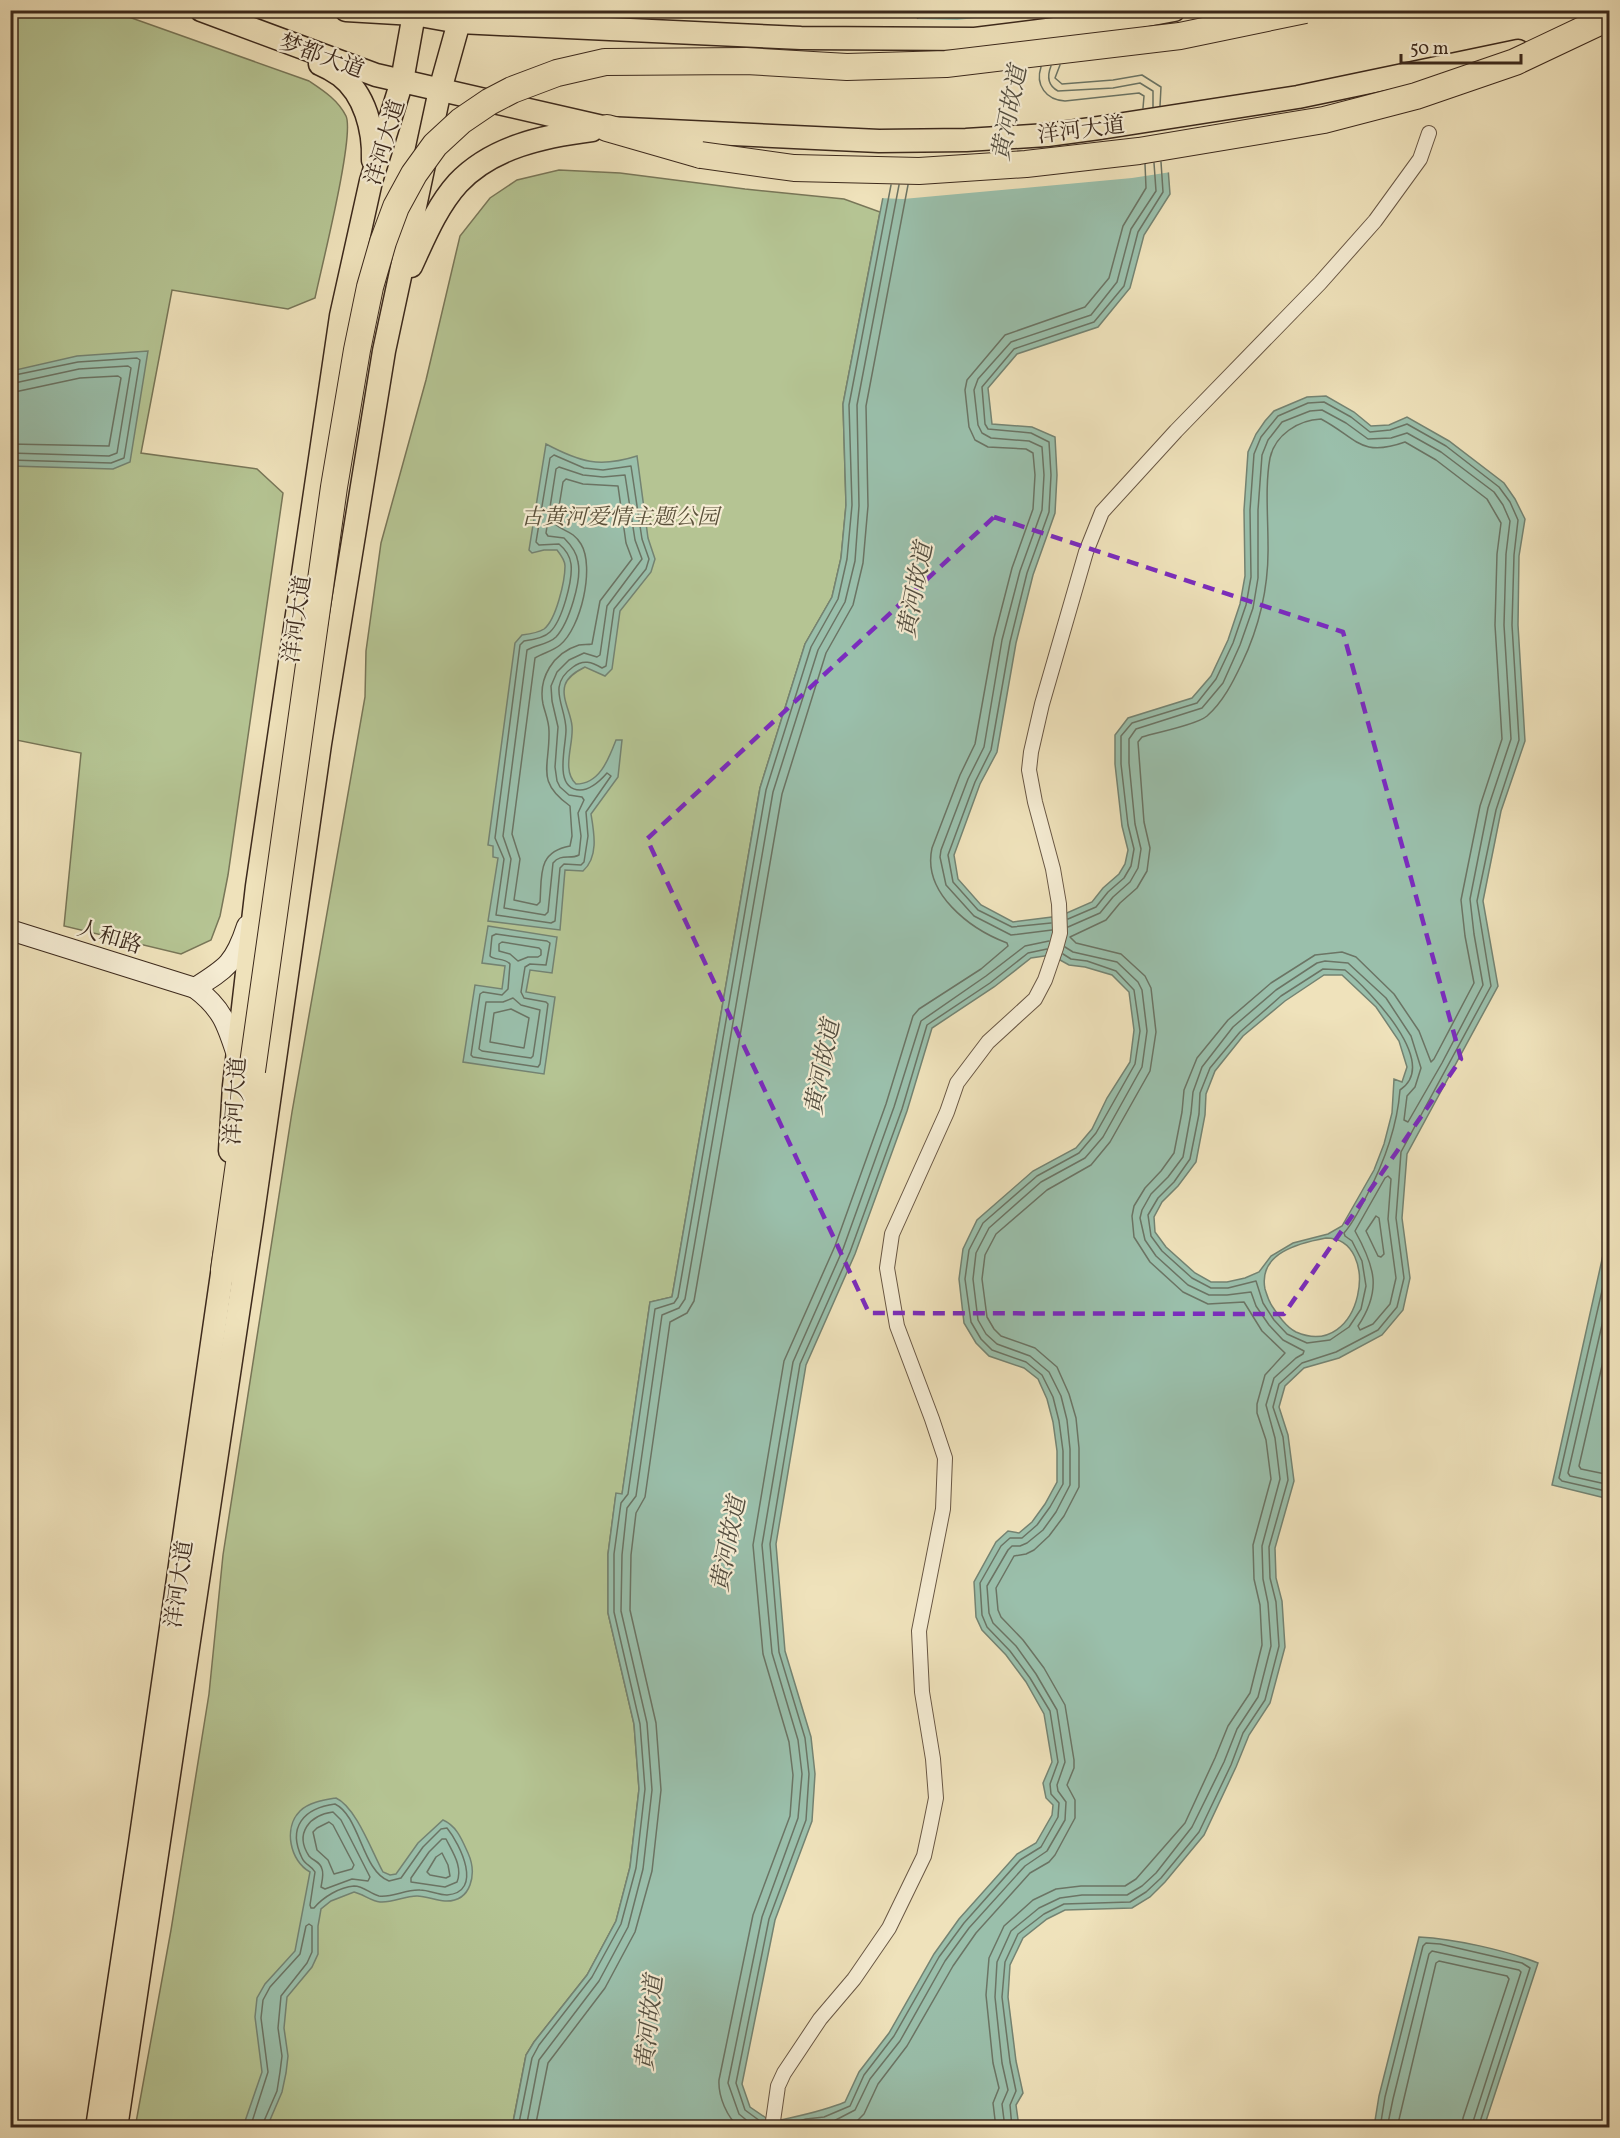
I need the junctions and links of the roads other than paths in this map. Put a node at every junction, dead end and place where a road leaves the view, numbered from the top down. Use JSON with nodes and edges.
{"nodes":[{"id":1,"x":201,"y":10,"type":"edge"},
{"id":2,"x":346,"y":10,"type":"edge"},
{"id":3,"x":1174,"y":10,"type":"edge"},
{"id":4,"x":1305,"y":10,"type":"edge"},
{"id":5,"x":414,"y":14,"type":"junction"},
{"id":6,"x":512,"y":17,"type":"edge"},
{"id":7,"x":1610,"y":17,"type":"edge"},
{"id":8,"x":459,"y":22,"type":"junction"},
{"id":9,"x":1610,"y":25,"type":"edge"},
{"id":10,"x":278,"y":39,"type":"junction"},
{"id":11,"x":376,"y":75,"type":"joint"},
{"id":12,"x":402,"y":81,"type":"junction"},
{"id":13,"x":440,"y":90,"type":"junction"},
{"id":14,"x":607,"y":128,"type":"junction"},
{"id":15,"x":1429,"y":133,"type":"dead end"},
{"id":16,"x":371,"y":181,"type":"junction"},
{"id":17,"x":394,"y":303,"type":"junction"},
{"id":18,"x":255,"y":900,"type":"junction"},
{"id":19,"x":10,"y":930,"type":"edge"},
{"id":20,"x":195,"y":988,"type":"junction"},
{"id":21,"x":244,"y":1064,"type":"junction"},
{"id":22,"x":224,"y":1270,"type":"joint"},
{"id":23,"x":97,"y":2127,"type":"edge"},
{"id":24,"x":116,"y":2127,"type":"edge"},
{"id":25,"x":772,"y":2127,"type":"edge"}],
"edges":[{"from":1,"to":10,"type":"main road","name":"梦都大道"},
{"from":2,"to":5,"type":"main road"},
{"from":3,"to":6,"type":"main road"},
{"from":4,"to":21,"type":"highway","bridge":true},
{"from":5,"to":8,"type":"main road"},
{"from":5,"to":12,"type":"main road","name":"洋河大道"},
{"from":6,"to":8,"type":"main road"},
{"from":7,"to":14,"type":"highway","bridge":true},
{"from":8,"to":13,"type":"main road","name":"洋河大道"},
{"from":9,"to":14,"type":"main road","name":"洋河大道"},
{"from":10,"to":11,"type":"main road","name":"梦都大道"},
{"from":10,"to":16,"type":"main road"},
{"from":11,"to":12,"type":"main road","name":"洋河大道"},
{"from":12,"to":13,"type":"main road","name":"洋河大道"},
{"from":12,"to":16,"type":"main road","name":"洋河大道"},
{"from":13,"to":14,"type":"main road","name":"洋河大道"},
{"from":13,"to":17,"type":"main road","name":"洋河大道"},
{"from":14,"to":17,"type":"main road"},
{"from":15,"to":25,"type":"street"},
{"from":16,"to":18,"type":"main road","name":"洋河大道"},
{"from":17,"to":24,"type":"main road","name":"洋河大道"},
{"from":18,"to":20,"type":"street"},
{"from":18,"to":21,"type":"main road","name":"洋河大道"},
{"from":19,"to":20,"type":"street","name":"人和路"},
{"from":20,"to":21,"type":"street"},
{"from":21,"to":22,"type":"highway"},
{"from":22,"to":23,"type":"main road","name":"洋河大道"}]}
